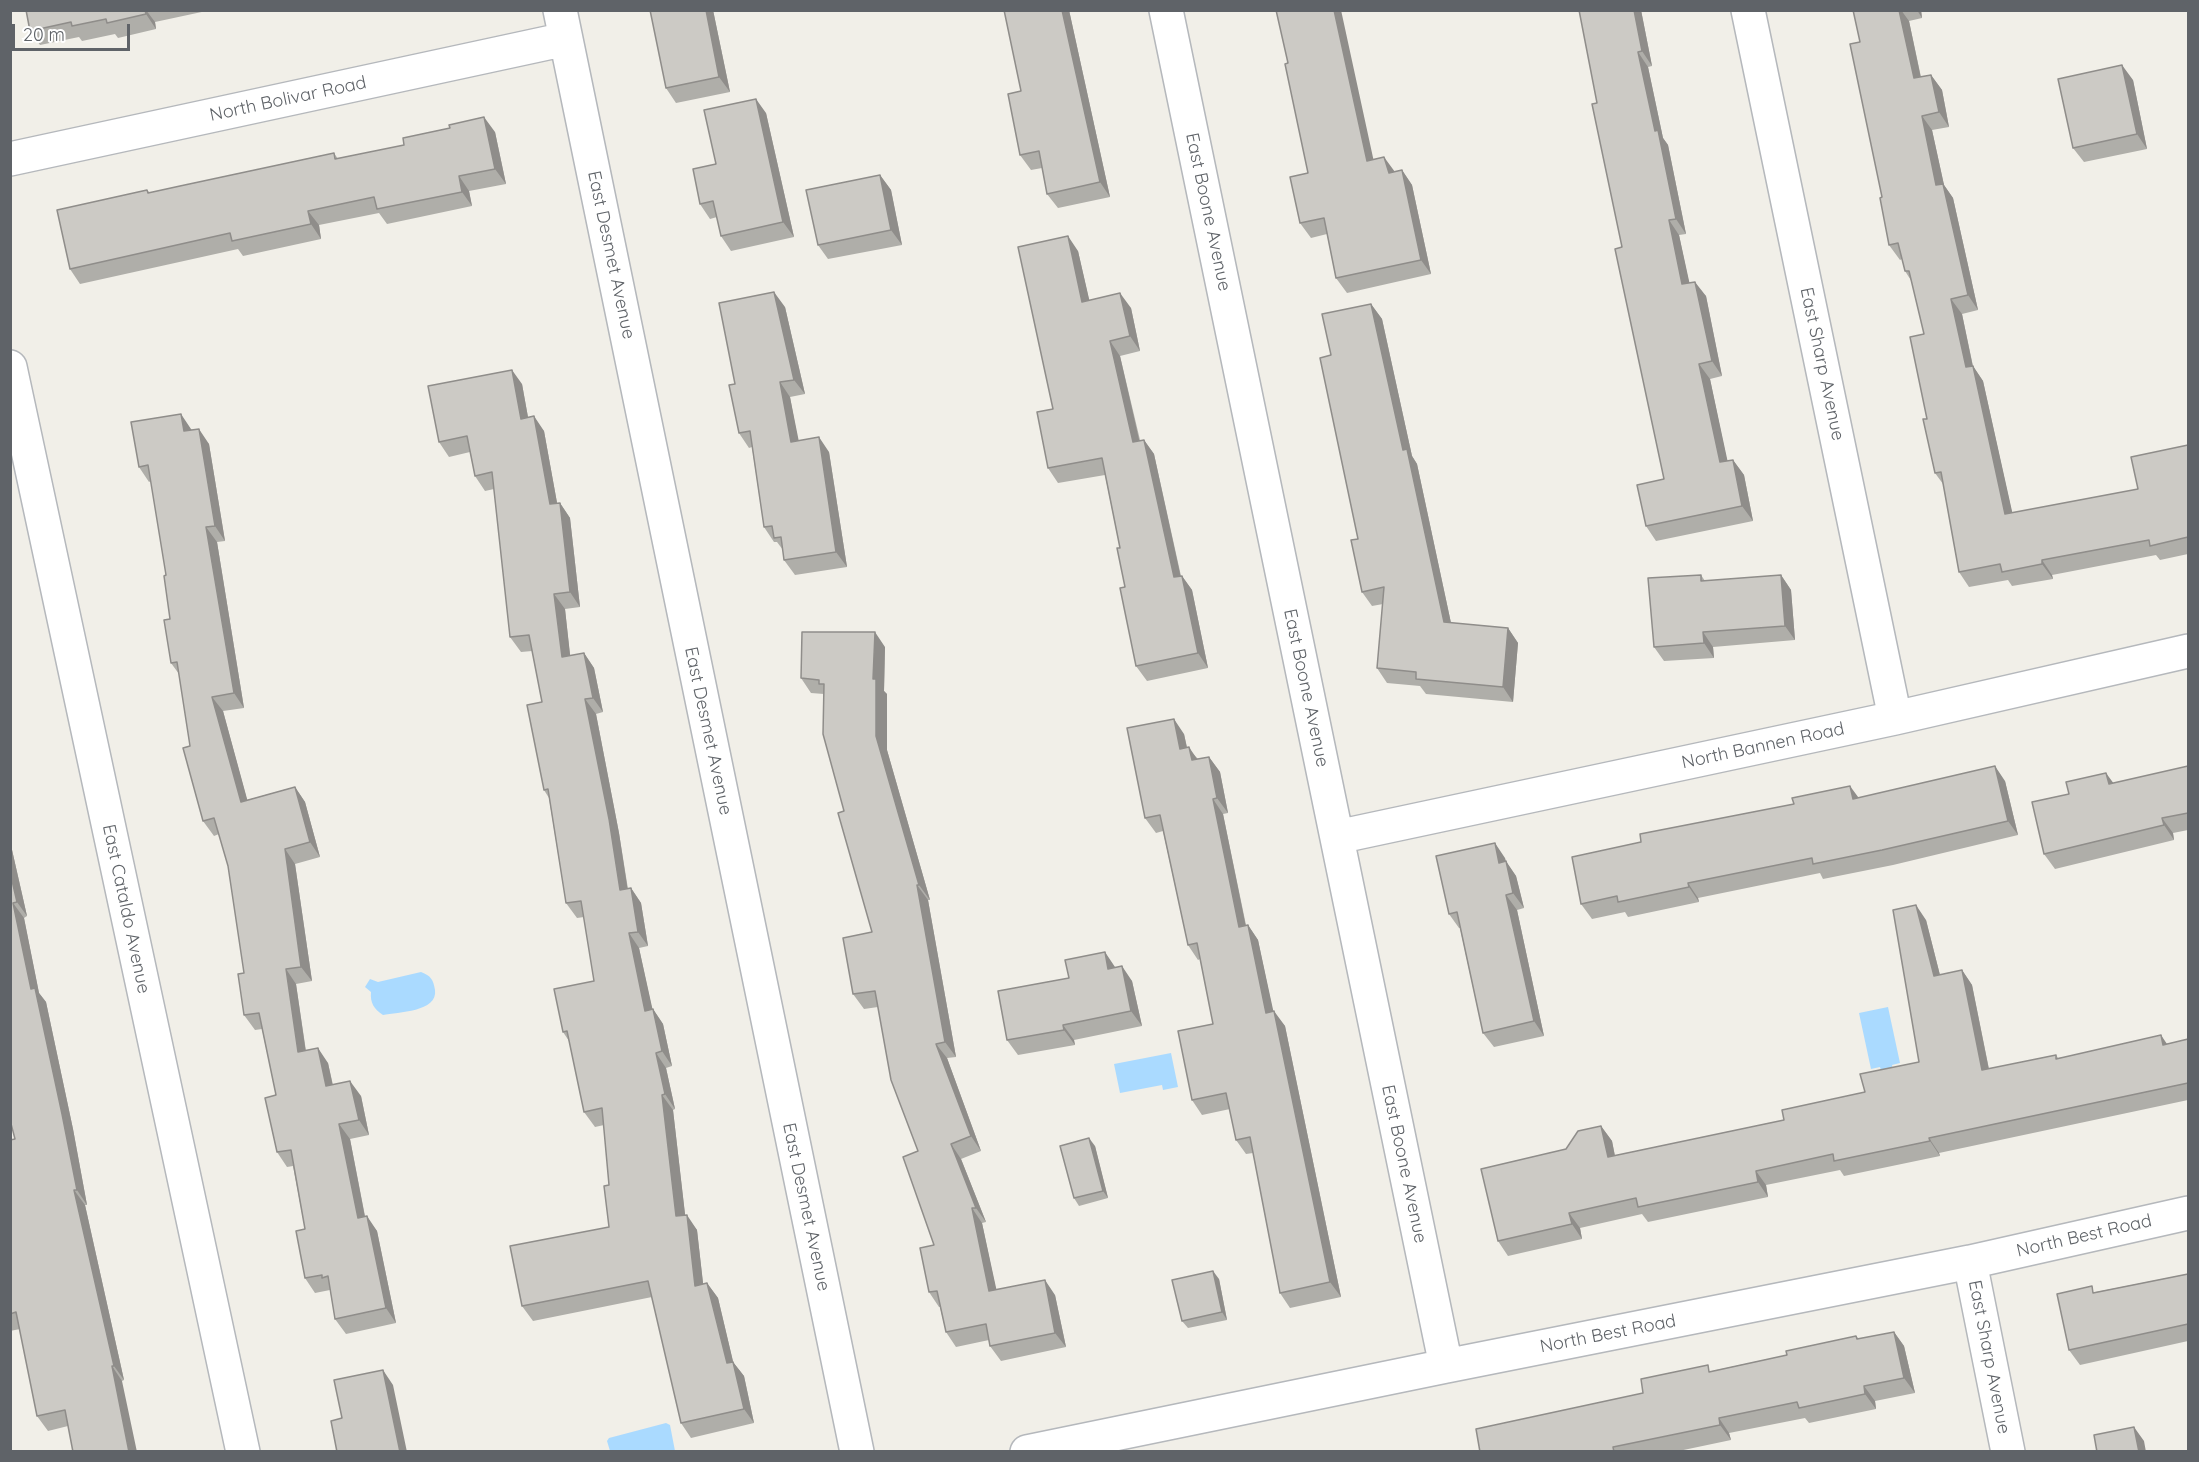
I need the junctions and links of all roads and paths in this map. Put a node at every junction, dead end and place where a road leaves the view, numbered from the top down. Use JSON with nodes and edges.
{"nodes":[{"id":1,"x":1166,"y":10,"type":"edge"},
{"id":2,"x":1748,"y":10,"type":"edge"},
{"id":3,"x":563,"y":25,"type":"edge"},
{"id":4,"x":10,"y":159,"type":"edge"},
{"id":5,"x":10,"y":367,"type":"edge"},
{"id":6,"x":23,"y":493,"type":"edge"},
{"id":7,"x":2188,"y":651,"type":"edge"},
{"id":8,"x":1895,"y":718,"type":"junction"},
{"id":9,"x":1337,"y":837,"type":"junction"},
{"id":10,"x":2188,"y":1213,"type":"edge"},
{"id":11,"x":1970,"y":1262,"type":"junction"},
{"id":12,"x":1446,"y":1366,"type":"junction"},
{"id":13,"x":243,"y":1452,"type":"edge"},
{"id":14,"x":856,"y":1452,"type":"edge"},
{"id":15,"x":1027,"y":1452,"type":"edge"},
{"id":16,"x":2008,"y":1452,"type":"edge"}],
"edges":[{"from":1,"to":9,"type":"street","name":"East Boone Avenue"},
{"from":2,"to":8,"type":"street","name":"East Sharp Avenue"},
{"from":3,"to":4,"type":"street","name":"North Bolivar Road"},
{"from":3,"to":14,"type":"street","name":"East Desmet Avenue"},
{"from":5,"to":6,"type":"street","name":"East Cataldo Avenue"},
{"from":6,"to":13,"type":"street","name":"East Cataldo Avenue"},
{"from":7,"to":8,"type":"street","name":"North Bannen Road"},
{"from":8,"to":9,"type":"street","name":"North Bannen Road"},
{"from":9,"to":12,"type":"street","name":"East Boone Avenue"},
{"from":10,"to":11,"type":"street","name":"North Best Road"},
{"from":11,"to":12,"type":"street","name":"North Best Road"},
{"from":11,"to":16,"type":"street","name":"East Sharp Avenue"},
{"from":12,"to":15,"type":"street","name":"North Best Road"}]}
